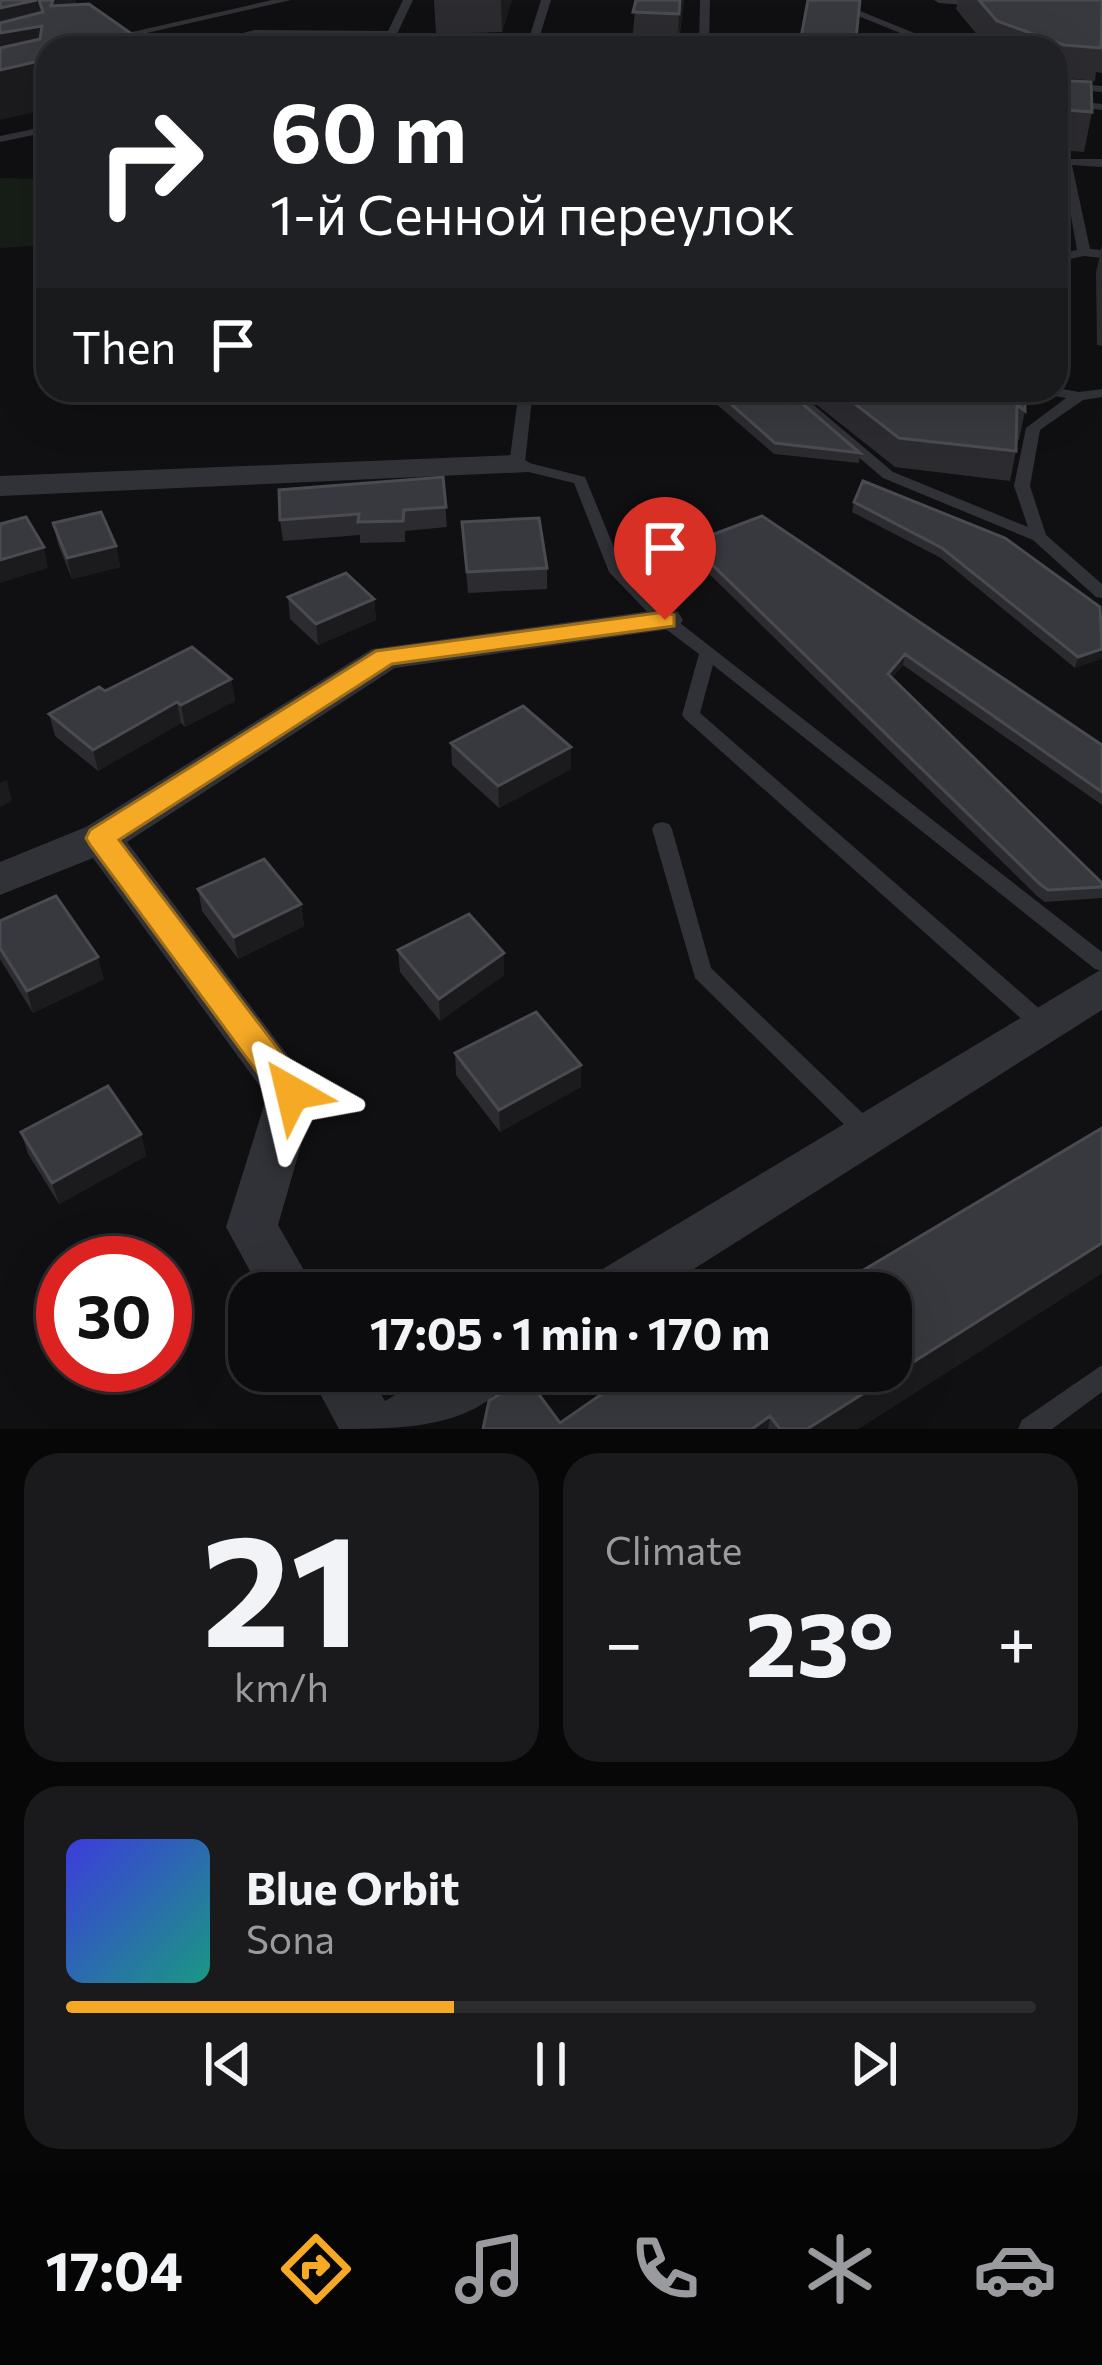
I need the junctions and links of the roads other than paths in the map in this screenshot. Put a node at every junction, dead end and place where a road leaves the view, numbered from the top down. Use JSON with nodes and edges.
{"nodes":[{"id":1,"x":286,"y":0,"type":"edge"},
{"id":2,"x":408,"y":0,"type":"edge"},
{"id":3,"x":546,"y":0,"type":"edge"},
{"id":4,"x":704,"y":0,"type":"edge"},
{"id":5,"x":824,"y":0,"type":"edge"},
{"id":6,"x":939,"y":0,"type":"edge"},
{"id":7,"x":986,"y":4,"type":"edge"},
{"id":8,"x":122,"y":36,"type":"edge"},
{"id":9,"x":241,"y":36,"type":"edge"},
{"id":10,"x":535,"y":36,"type":"edge"},
{"id":11,"x":704,"y":36,"type":"edge"},
{"id":12,"x":916,"y":36,"type":"edge"},
{"id":13,"x":1068,"y":86,"type":"edge"},
{"id":14,"x":1102,"y":89,"type":"edge"},
{"id":15,"x":1068,"y":103,"type":"edge"},
{"id":16,"x":1102,"y":107,"type":"edge"},
{"id":17,"x":36,"y":132,"type":"edge"},
{"id":18,"x":0,"y":139,"type":"edge"},
{"id":19,"x":1068,"y":161,"type":"edge"},
{"id":20,"x":1102,"y":163,"type":"edge"},
{"id":21,"x":1068,"y":179,"type":"edge"},
{"id":22,"x":1068,"y":250,"type":"edge"},
{"id":23,"x":1084,"y":252,"type":"junction"},
{"id":24,"x":1102,"y":254,"type":"edge"},
{"id":25,"x":1068,"y":255,"type":"edge"},
{"id":26,"x":1102,"y":393,"type":"edge"},
{"id":27,"x":1068,"y":394,"type":"edge"},
{"id":28,"x":1079,"y":396,"type":"junction"},
{"id":29,"x":525,"y":402,"type":"edge"},
{"id":30,"x":801,"y":402,"type":"edge"},
{"id":31,"x":517,"y":465,"type":"junction"},
{"id":32,"x":0,"y":486,"type":"edge"},
{"id":33,"x":1039,"y":538,"type":"junction"},
{"id":34,"x":1102,"y":592,"type":"edge"},
{"id":35,"x":665,"y":620,"type":"junction"},
{"id":36,"x":708,"y":652,"type":"junction"},
{"id":37,"x":662,"y":830,"type":"dead end"},
{"id":38,"x":101,"y":838,"type":"junction"},
{"id":39,"x":0,"y":879,"type":"edge"},
{"id":40,"x":1102,"y":963,"type":"edge"},
{"id":41,"x":1102,"y":987,"type":"edge"},
{"id":42,"x":1042,"y":1024,"type":"junction"},
{"id":43,"x":868,"y":1133,"type":"junction"},
{"id":44,"x":278,"y":1272,"type":"edge"},
{"id":45,"x":644,"y":1272,"type":"edge"},
{"id":46,"x":1102,"y":1377,"type":"edge"},
{"id":47,"x":348,"y":1392,"type":"edge"},
{"id":48,"x":451,"y":1392,"type":"edge"},
{"id":49,"x":370,"y":1429,"type":"edge"},
{"id":50,"x":392,"y":1429,"type":"edge"},
{"id":51,"x":1031,"y":1429,"type":"edge"}],
"edges":[{"from":1,"to":8,"type":"lane"},
{"from":2,"to":9,"type":"lane"},
{"from":3,"to":10,"type":"lane"},
{"from":4,"to":11,"type":"lane"},
{"from":5,"to":12,"type":"lane"},
{"from":6,"to":7,"type":"lane"},
{"from":13,"to":14,"type":"lane"},
{"from":15,"to":16,"type":"lane"},
{"from":17,"to":18,"type":"lane"},
{"from":19,"to":20,"type":"lane"},
{"from":21,"to":23,"type":"lane"},
{"from":22,"to":23,"type":"lane"},
{"from":23,"to":24,"type":"lane"},
{"from":23,"to":25,"type":"lane"},
{"from":26,"to":28,"type":"lane"},
{"from":27,"to":28,"type":"lane"},
{"from":28,"to":33,"type":"lane"},
{"from":29,"to":31,"type":"lane"},
{"from":30,"to":33,"type":"lane"},
{"from":31,"to":32,"type":"street"},
{"from":31,"to":35,"type":"lane"},
{"from":33,"to":34,"type":"lane"},
{"from":35,"to":36,"type":"lane"},
{"from":35,"to":38,"type":"street"},
{"from":36,"to":40,"type":"lane"},
{"from":36,"to":42,"type":"lane"},
{"from":37,"to":43,"type":"lane"},
{"from":38,"to":39,"type":"street"},
{"from":38,"to":44,"type":"street"},
{"from":41,"to":42,"type":"street"},
{"from":42,"to":43,"type":"street"},
{"from":43,"to":45,"type":"street"},
{"from":46,"to":51,"type":"lane"},
{"from":47,"to":49,"type":"street"},
{"from":48,"to":50,"type":"street"}]}
